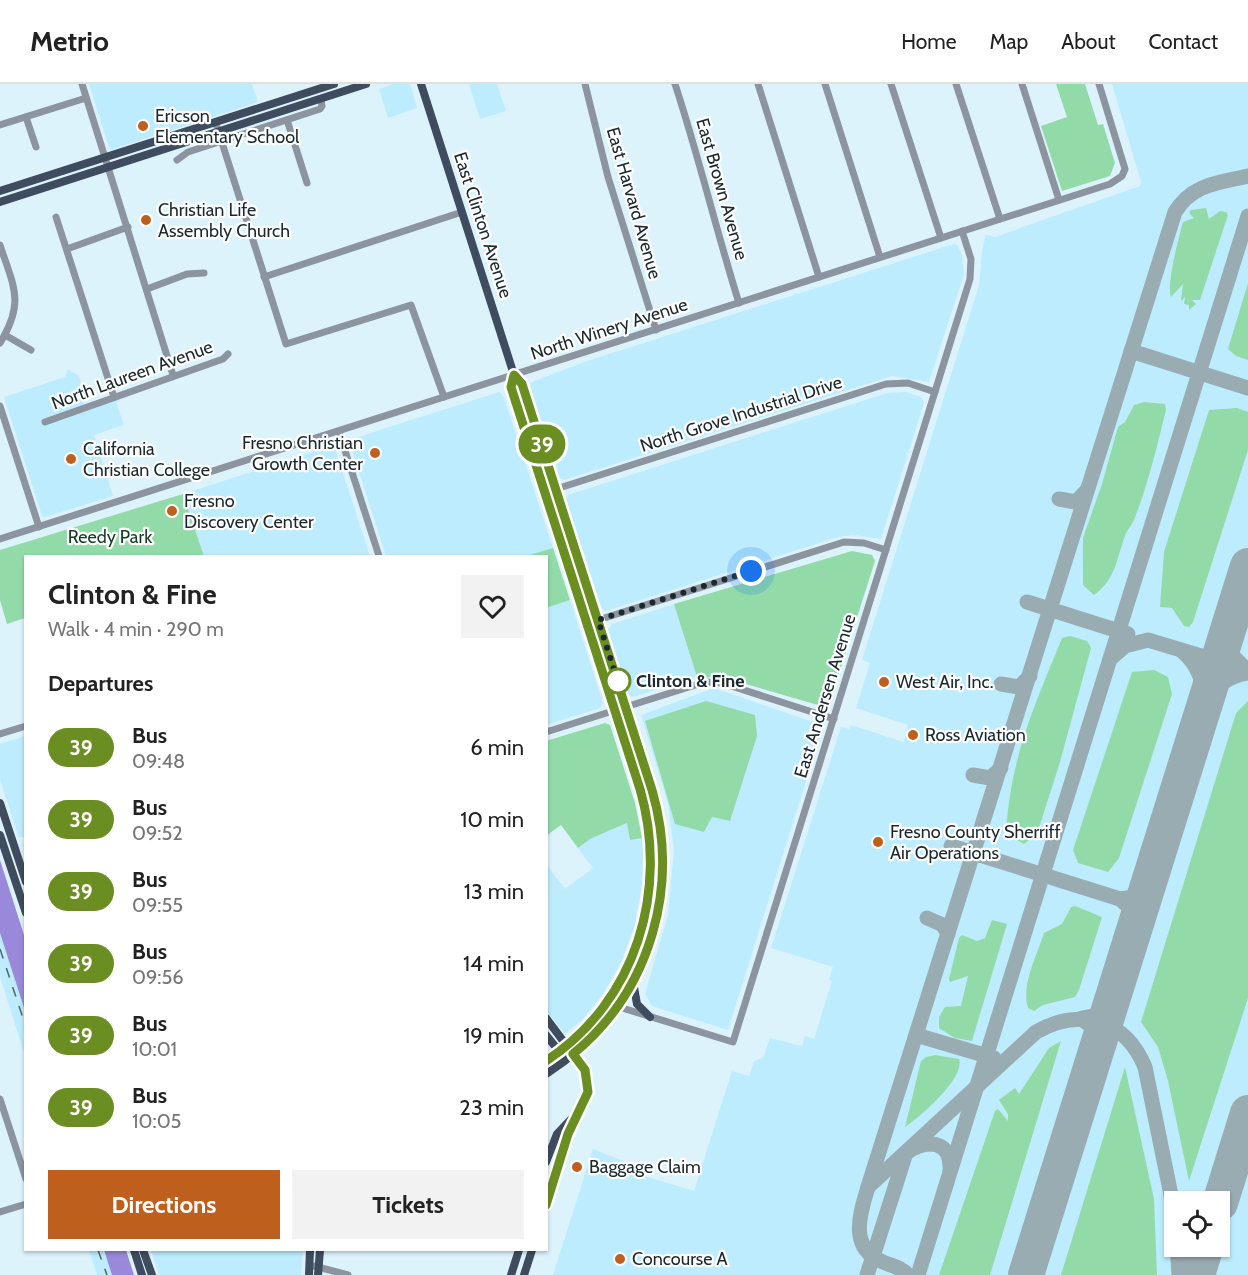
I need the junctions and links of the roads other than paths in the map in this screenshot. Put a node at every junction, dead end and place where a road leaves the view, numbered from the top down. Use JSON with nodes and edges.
{"nodes":[{"id":1,"x":82,"y":84,"type":"edge"},
{"id":2,"x":334,"y":84,"type":"edge"},
{"id":3,"x":366,"y":84,"type":"edge"},
{"id":4,"x":421,"y":84,"type":"edge"},
{"id":5,"x":585,"y":84,"type":"edge"},
{"id":6,"x":675,"y":84,"type":"edge"},
{"id":7,"x":759,"y":84,"type":"edge"},
{"id":8,"x":825,"y":84,"type":"edge"},
{"id":9,"x":891,"y":84,"type":"edge"},
{"id":10,"x":956,"y":84,"type":"edge"},
{"id":11,"x":1022,"y":84,"type":"edge"},
{"id":12,"x":1099,"y":84,"type":"edge"},
{"id":13,"x":86,"y":98,"type":"junction"},
{"id":14,"x":321,"y":99,"type":"junction"},
{"id":15,"x":26,"y":117,"type":"junction"},
{"id":16,"x":286,"y":120,"type":"junction"},
{"id":17,"x":215,"y":122,"type":"junction"},
{"id":18,"x":0,"y":125,"type":"edge"},
{"id":19,"x":218,"y":131,"type":"junction"},
{"id":20,"x":222,"y":141,"type":"junction"},
{"id":21,"x":36,"y":147,"type":"dead end"},
{"id":22,"x":105,"y":157,"type":"junction"},
{"id":23,"x":177,"y":160,"type":"dead end"},
{"id":24,"x":108,"y":167,"type":"junction"},
{"id":25,"x":308,"y":183,"type":"dead end"},
{"id":26,"x":0,"y":191,"type":"edge"},
{"id":27,"x":1059,"y":200,"type":"junction"},
{"id":28,"x":0,"y":202,"type":"edge"},
{"id":29,"x":462,"y":212,"type":"junction"},
{"id":30,"x":56,"y":217,"type":"dead end"},
{"id":31,"x":1000,"y":219,"type":"junction"},
{"id":32,"x":128,"y":227,"type":"junction"},
{"id":33,"x":962,"y":231,"type":"junction"},
{"id":34,"x":940,"y":238,"type":"junction"},
{"id":35,"x":0,"y":245,"type":"edge"},
{"id":36,"x":67,"y":249,"type":"junction"},
{"id":37,"x":880,"y":257,"type":"junction"},
{"id":38,"x":204,"y":273,"type":"dead end"},
{"id":39,"x":264,"y":277,"type":"junction"},
{"id":40,"x":819,"y":277,"type":"junction"},
{"id":41,"x":147,"y":289,"type":"junction"},
{"id":42,"x":739,"y":303,"type":"junction"},
{"id":43,"x":656,"y":330,"type":"junction"},
{"id":44,"x":5,"y":335,"type":"junction"},
{"id":45,"x":0,"y":343,"type":"edge"},
{"id":46,"x":31,"y":350,"type":"dead end"},
{"id":47,"x":228,"y":354,"type":"dead end"},
{"id":48,"x":173,"y":375,"type":"junction"},
{"id":49,"x":514,"y":375,"type":"junction"},
{"id":50,"x":935,"y":392,"type":"junction"},
{"id":51,"x":114,"y":397,"type":"junction"},
{"id":52,"x":444,"y":398,"type":"junction"},
{"id":53,"x":0,"y":406,"type":"edge"},
{"id":54,"x":45,"y":422,"type":"dead end"},
{"id":55,"x":339,"y":432,"type":"junction"},
{"id":56,"x":556,"y":489,"type":"junction"},
{"id":57,"x":39,"y":527,"type":"junction"},
{"id":58,"x":0,"y":540,"type":"edge"},
{"id":59,"x":886,"y":550,"type":"junction"},
{"id":60,"x":379,"y":555,"type":"edge"},
{"id":61,"x":598,"y":620,"type":"junction"},
{"id":62,"x":626,"y":706,"type":"junction"},
{"id":63,"x":615,"y":710,"type":"junction"},
{"id":64,"x":834,"y":719,"type":"junction"},
{"id":65,"x":24,"y":727,"type":"edge"},
{"id":66,"x":548,"y":731,"type":"edge"},
{"id":67,"x":0,"y":734,"type":"edge"},
{"id":68,"x":0,"y":802,"type":"edge"},
{"id":69,"x":0,"y":835,"type":"edge"},
{"id":70,"x":651,"y":842,"type":"junction"},
{"id":71,"x":24,"y":876,"type":"edge"},
{"id":72,"x":23,"y":897,"type":"edge"},
{"id":73,"x":660,"y":901,"type":"junction"},
{"id":74,"x":633,"y":982,"type":"junction"},
{"id":75,"x":606,"y":1003,"type":"junction"},
{"id":76,"x":617,"y":1006,"type":"junction"},
{"id":77,"x":650,"y":1017,"type":"junction"},
{"id":78,"x":548,"y":1021,"type":"edge"},
{"id":79,"x":548,"y":1037,"type":"edge"},
{"id":80,"x":567,"y":1045,"type":"junction"},
{"id":81,"x":559,"y":1051,"type":"junction"},
{"id":82,"x":569,"y":1057,"type":"junction"},
{"id":83,"x":548,"y":1059,"type":"edge"},
{"id":84,"x":548,"y":1073,"type":"edge"},
{"id":85,"x":0,"y":1099,"type":"edge"},
{"id":86,"x":579,"y":1113,"type":"junction"},
{"id":87,"x":548,"y":1157,"type":"edge"},
{"id":88,"x":24,"y":1173,"type":"edge"},
{"id":89,"x":548,"y":1198,"type":"edge"},
{"id":90,"x":24,"y":1205,"type":"edge"},
{"id":91,"x":0,"y":1212,"type":"edge"},
{"id":92,"x":134,"y":1251,"type":"edge"},
{"id":93,"x":143,"y":1251,"type":"edge"},
{"id":94,"x":310,"y":1251,"type":"edge"},
{"id":95,"x":320,"y":1251,"type":"edge"},
{"id":96,"x":519,"y":1251,"type":"edge"},
{"id":97,"x":532,"y":1251,"type":"edge"},
{"id":98,"x":309,"y":1271,"type":"edge"},
{"id":99,"x":142,"y":1272,"type":"edge"},
{"id":100,"x":318,"y":1272,"type":"edge"},
{"id":101,"x":152,"y":1275,"type":"edge"},
{"id":102,"x":348,"y":1275,"type":"edge"},
{"id":103,"x":511,"y":1275,"type":"edge"},
{"id":104,"x":524,"y":1275,"type":"edge"}],
"edges":[{"from":1,"to":13,"type":"street"},
{"from":2,"to":17,"type":"main road"},
{"from":3,"to":14,"type":"main road"},
{"from":4,"to":29,"type":"main road","name":"East Clinton Avenue"},
{"from":5,"to":43,"type":"street","name":"East Harvard Avenue"},
{"from":6,"to":42,"type":"street","name":"East Brown Avenue"},
{"from":7,"to":40,"type":"street"},
{"from":8,"to":37,"type":"street"},
{"from":9,"to":34,"type":"street"},
{"from":10,"to":31,"type":"street"},
{"from":11,"to":27,"type":"street"},
{"from":12,"to":27,"type":"street","name":"North Winery Avenue"},
{"from":13,"to":15,"type":"street"},
{"from":13,"to":22,"type":"street"},
{"from":14,"to":16,"type":"street"},
{"from":14,"to":19,"type":"main road"},
{"from":15,"to":18,"type":"street"},
{"from":15,"to":21,"type":"street"},
{"from":16,"to":20,"type":"street"},
{"from":16,"to":25,"type":"street"},
{"from":17,"to":19,"type":"street"},
{"from":17,"to":22,"type":"main road"},
{"from":19,"to":20,"type":"street"},
{"from":19,"to":24,"type":"main road"},
{"from":20,"to":23,"type":"street"},
{"from":20,"to":39,"type":"street"},
{"from":22,"to":24,"type":"street"},
{"from":22,"to":26,"type":"main road"},
{"from":24,"to":28,"type":"main road"},
{"from":24,"to":32,"type":"street"},
{"from":27,"to":31,"type":"street","name":"North Winery Avenue"},
{"from":29,"to":39,"type":"street"},
{"from":29,"to":49,"type":"main road","name":"East Clinton Avenue"},
{"from":30,"to":36,"type":"street"},
{"from":31,"to":33,"type":"street","name":"North Winery Avenue"},
{"from":32,"to":36,"type":"street"},
{"from":32,"to":41,"type":"street"},
{"from":33,"to":34,"type":"street","name":"North Winery Avenue"},
{"from":33,"to":50,"type":"street","name":"East Andersen Avenue"},
{"from":34,"to":37,"type":"street","name":"North Winery Avenue"},
{"from":35,"to":44,"type":"street"},
{"from":36,"to":51,"type":"street"},
{"from":37,"to":40,"type":"street","name":"North Winery Avenue"},
{"from":38,"to":41,"type":"street"},
{"from":39,"to":52,"type":"street"},
{"from":40,"to":42,"type":"street","name":"North Winery Avenue"},
{"from":41,"to":48,"type":"street"},
{"from":42,"to":43,"type":"street","name":"North Winery Avenue"},
{"from":43,"to":49,"type":"street","name":"North Winery Avenue"},
{"from":44,"to":45,"type":"street"},
{"from":44,"to":46,"type":"street"},
{"from":47,"to":48,"type":"street","name":"North Laureen Avenue"},
{"from":48,"to":51,"type":"street","name":"North Laureen Avenue"},
{"from":49,"to":52,"type":"street","name":"North Winery Avenue"},
{"from":49,"to":56,"type":"main road"},
{"from":49,"to":63,"type":"main road"},
{"from":50,"to":56,"type":"street","name":"North Grove Industrial Drive"},
{"from":50,"to":59,"type":"street","name":"East Andersen Avenue"},
{"from":51,"to":54,"type":"street","name":"North Laureen Avenue"},
{"from":52,"to":55,"type":"street","name":"North Winery Avenue"},
{"from":53,"to":57,"type":"street"},
{"from":55,"to":57,"type":"street","name":"North Winery Avenue"},
{"from":55,"to":60,"type":"street"},
{"from":56,"to":61,"type":"main road"},
{"from":57,"to":58,"type":"street","name":"North Winery Avenue"},
{"from":59,"to":61,"type":"street"},
{"from":59,"to":64,"type":"street","name":"East Andersen Avenue"},
{"from":61,"to":62,"type":"main road"},
{"from":62,"to":63,"type":"street"},
{"from":62,"to":64,"type":"street"},
{"from":62,"to":73,"type":"main road"},
{"from":63,"to":66,"type":"street"},
{"from":63,"to":70,"type":"main road"},
{"from":64,"to":77,"type":"street","name":"East Andersen Avenue"},
{"from":65,"to":67,"type":"street"},
{"from":68,"to":71,"type":"main road"},
{"from":69,"to":72,"type":"main road"},
{"from":70,"to":73,"type":"main road"},
{"from":70,"to":75,"type":"main road"},
{"from":73,"to":74,"type":"main road"},
{"from":74,"to":76,"type":"main road"},
{"from":74,"to":77,"type":"main road"},
{"from":75,"to":76,"type":"street","name":"East Andersen Avenue"},
{"from":75,"to":80,"type":"main road"},
{"from":76,"to":77,"type":"street","name":"East Andersen Avenue"},
{"from":76,"to":82,"type":"main road"},
{"from":78,"to":80,"type":"main road"},
{"from":79,"to":81,"type":"main road"},
{"from":80,"to":81,"type":"main road"},
{"from":80,"to":82,"type":"main road"},
{"from":81,"to":82,"type":"main road"},
{"from":81,"to":83,"type":"main road"},
{"from":82,"to":84,"type":"main road"},
{"from":82,"to":86,"type":"main road"},
{"from":85,"to":88,"type":"street"},
{"from":86,"to":87,"type":"main road"},
{"from":86,"to":89,"type":"main road"},
{"from":90,"to":91,"type":"street"},
{"from":92,"to":99,"type":"main road"},
{"from":93,"to":101,"type":"main road"},
{"from":94,"to":98,"type":"main road"},
{"from":95,"to":100,"type":"main road"},
{"from":96,"to":103,"type":"main road"},
{"from":97,"to":104,"type":"main road"},
{"from":98,"to":100,"type":"main road"},
{"from":100,"to":102,"type":"street"}]}
